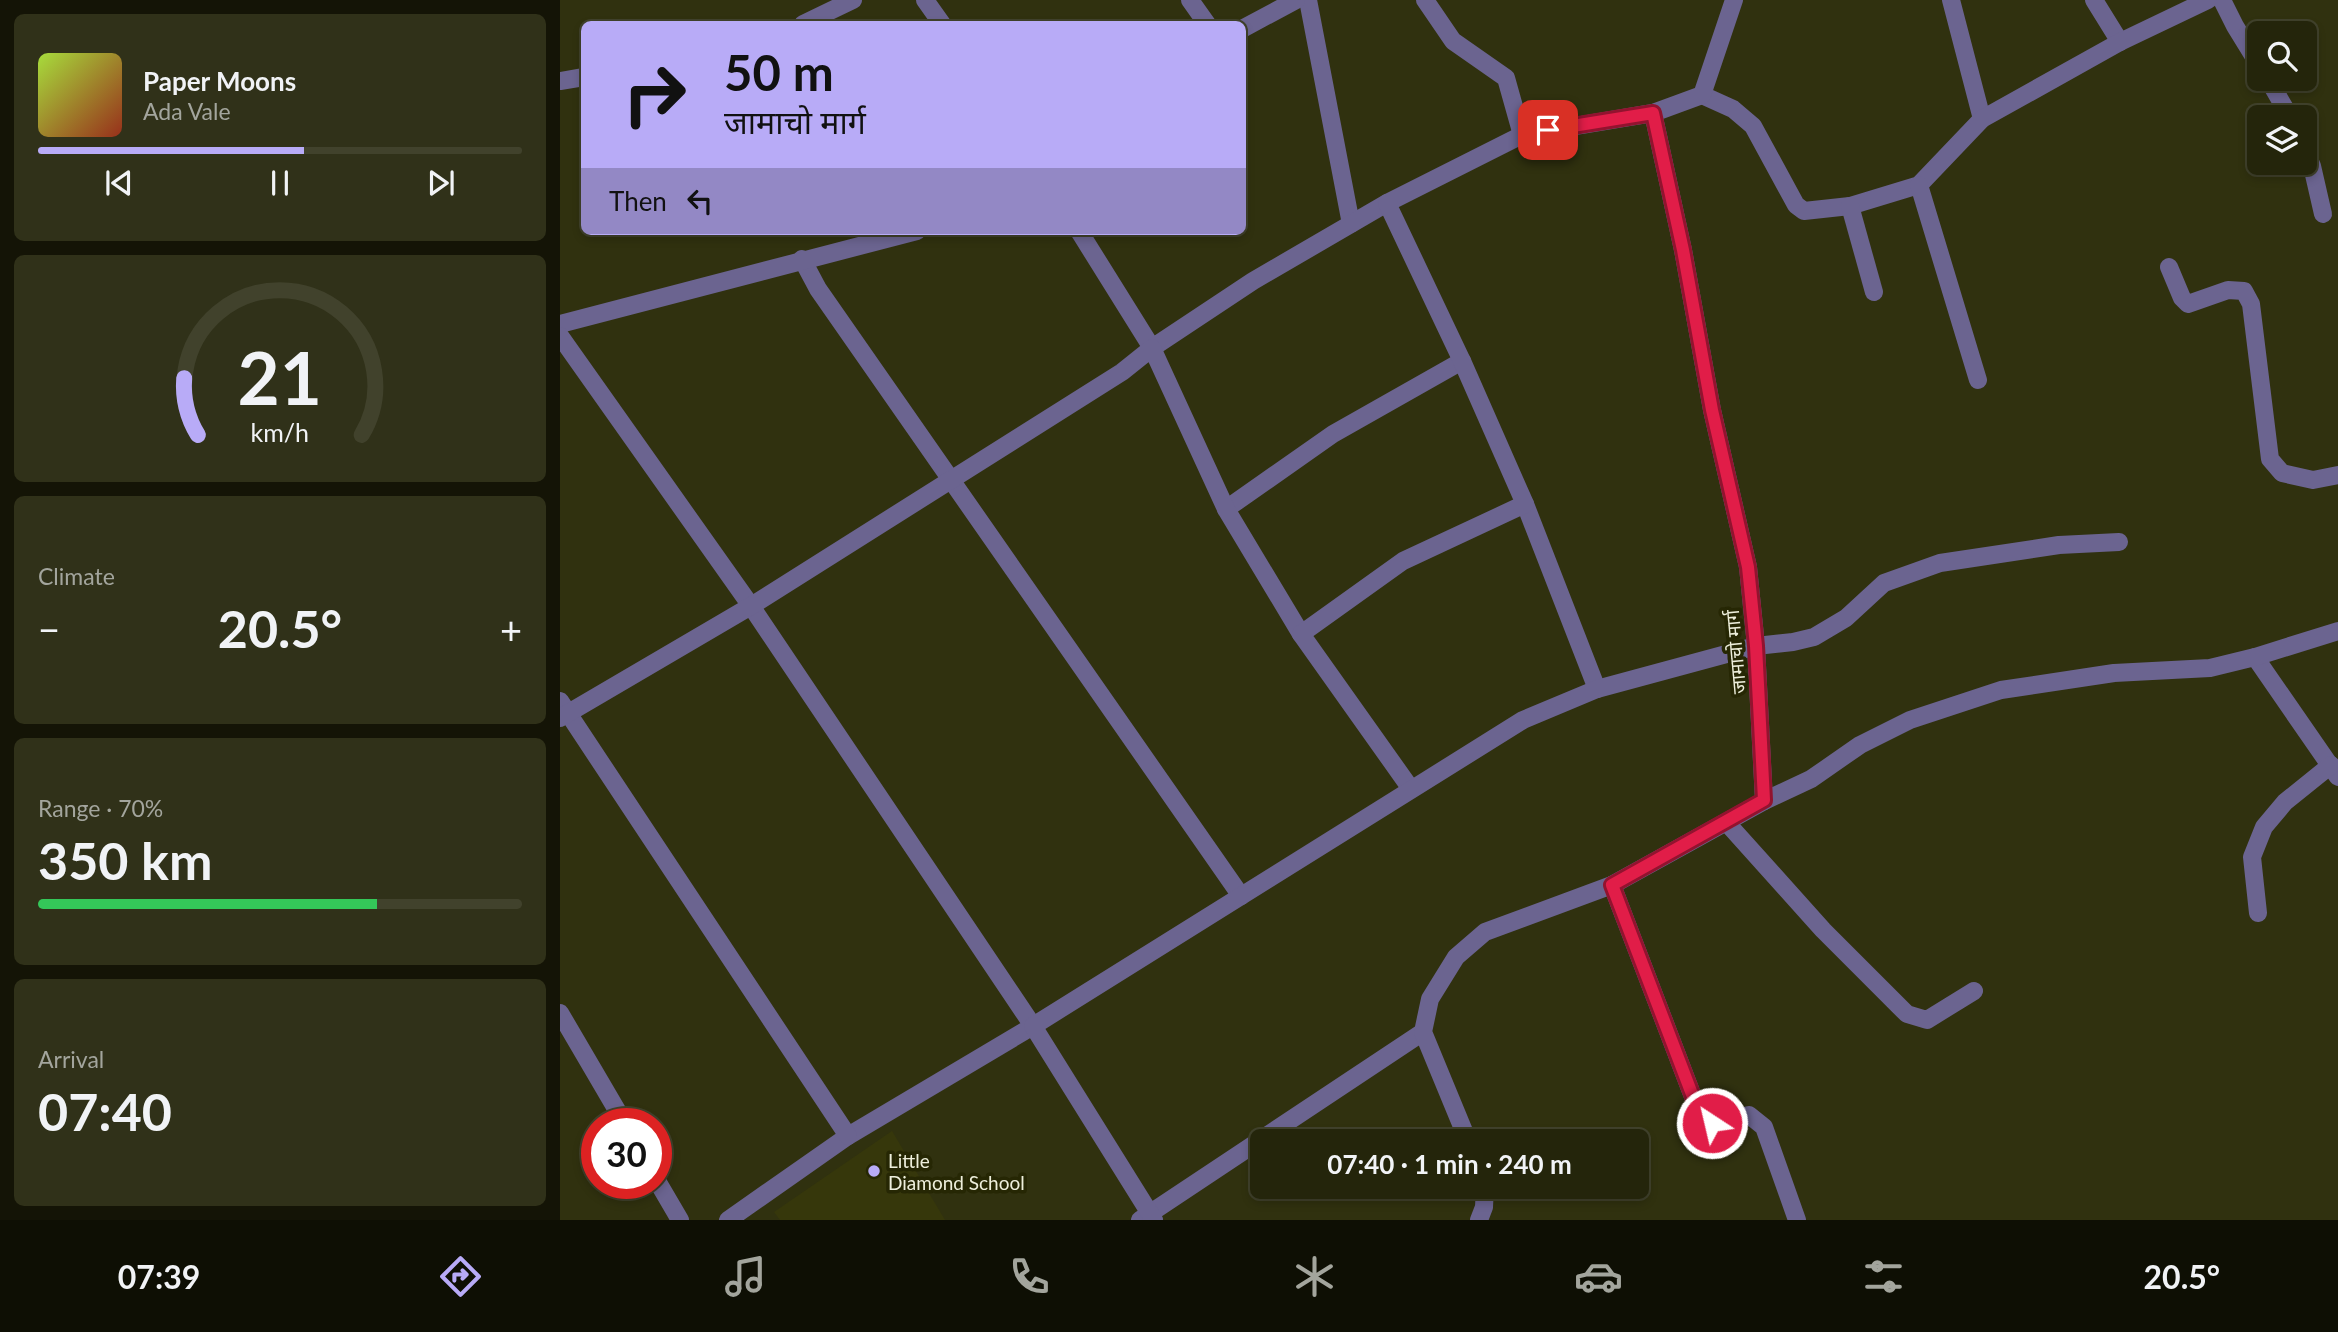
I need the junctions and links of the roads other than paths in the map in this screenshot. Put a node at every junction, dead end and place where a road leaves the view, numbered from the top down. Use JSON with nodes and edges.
{"nodes":[{"id":1,"x":853,"y":0,"type":"edge"},
{"id":2,"x":925,"y":0,"type":"edge"},
{"id":3,"x":1191,"y":0,"type":"edge"},
{"id":4,"x":1296,"y":0,"type":"edge"},
{"id":5,"x":1308,"y":0,"type":"edge"},
{"id":6,"x":1425,"y":0,"type":"edge"},
{"id":7,"x":1734,"y":0,"type":"edge"},
{"id":8,"x":1951,"y":0,"type":"edge"},
{"id":9,"x":2094,"y":0,"type":"edge"},
{"id":10,"x":2208,"y":0,"type":"edge"},
{"id":11,"x":2222,"y":0,"type":"edge"},
{"id":12,"x":809,"y":21,"type":"edge"},
{"id":13,"x":940,"y":21,"type":"edge"},
{"id":14,"x":1205,"y":21,"type":"edge"},
{"id":15,"x":1246,"y":27,"type":"edge"},
{"id":16,"x":2120,"y":42,"type":"junction"},
{"id":17,"x":2247,"y":46,"type":"edge"},
{"id":18,"x":581,"y":78,"type":"edge"},
{"id":19,"x":560,"y":81,"type":"edge"},
{"id":20,"x":1702,"y":95,"type":"junction"},
{"id":21,"x":1653,"y":113,"type":"junction"},
{"id":22,"x":1982,"y":118,"type":"junction"},
{"id":23,"x":1522,"y":135,"type":"junction"},
{"id":24,"x":2314,"y":175,"type":"edge"},
{"id":25,"x":1919,"y":186,"type":"junction"},
{"id":26,"x":1387,"y":203,"type":"junction"},
{"id":27,"x":1850,"y":206,"type":"junction"},
{"id":28,"x":2323,"y":214,"type":"dead end"},
{"id":29,"x":1351,"y":224,"type":"junction"},
{"id":30,"x":901,"y":235,"type":"edge"},
{"id":31,"x":1081,"y":235,"type":"edge"},
{"id":32,"x":802,"y":259,"type":"junction"},
{"id":33,"x":2169,"y":267,"type":"dead end"},
{"id":34,"x":1874,"y":292,"type":"dead end"},
{"id":35,"x":560,"y":324,"type":"edge"},
{"id":36,"x":560,"y":336,"type":"edge"},
{"id":37,"x":1152,"y":348,"type":"junction"},
{"id":38,"x":1462,"y":361,"type":"junction"},
{"id":39,"x":1978,"y":380,"type":"dead end"},
{"id":40,"x":2338,"y":475,"type":"edge"},
{"id":41,"x":953,"y":480,"type":"junction"},
{"id":42,"x":1525,"y":504,"type":"junction"},
{"id":43,"x":1226,"y":509,"type":"junction"},
{"id":44,"x":2119,"y":542,"type":"dead end"},
{"id":45,"x":751,"y":606,"type":"junction"},
{"id":46,"x":2338,"y":631,"type":"edge"},
{"id":47,"x":1301,"y":634,"type":"junction"},
{"id":48,"x":1756,"y":646,"type":"junction"},
{"id":49,"x":2255,"y":657,"type":"junction"},
{"id":50,"x":1597,"y":689,"type":"junction"},
{"id":51,"x":563,"y":710,"type":"edge"},
{"id":52,"x":2334,"y":771,"type":"edge"},
{"id":53,"x":1411,"y":789,"type":"junction"},
{"id":54,"x":1764,"y":800,"type":"junction"},
{"id":55,"x":1727,"y":822,"type":"junction"},
{"id":56,"x":1612,"y":885,"type":"junction"},
{"id":57,"x":1241,"y":896,"type":"junction"},
{"id":58,"x":2258,"y":913,"type":"dead end"},
{"id":59,"x":1974,"y":991,"type":"dead end"},
{"id":60,"x":560,"y":1013,"type":"edge"},
{"id":61,"x":1033,"y":1026,"type":"junction"},
{"id":62,"x":1423,"y":1032,"type":"junction"},
{"id":63,"x":616,"y":1108,"type":"edge"},
{"id":64,"x":1463,"y":1129,"type":"edge"},
{"id":65,"x":848,"y":1136,"type":"junction"},
{"id":66,"x":668,"y":1199,"type":"edge"},
{"id":67,"x":1484,"y":1199,"type":"edge"},
{"id":68,"x":1148,"y":1218,"type":"edge"},
{"id":69,"x":680,"y":1220,"type":"edge"},
{"id":70,"x":728,"y":1220,"type":"edge"},
{"id":71,"x":1479,"y":1220,"type":"edge"},
{"id":72,"x":1797,"y":1220,"type":"edge"}],
"edges":[{"from":1,"to":12,"type":"street"},
{"from":2,"to":13,"type":"street"},
{"from":3,"to":14,"type":"street"},
{"from":4,"to":15,"type":"street"},
{"from":5,"to":29,"type":"street"},
{"from":6,"to":23,"type":"street"},
{"from":7,"to":20,"type":"street"},
{"from":8,"to":22,"type":"street"},
{"from":9,"to":16,"type":"street"},
{"from":10,"to":16,"type":"street"},
{"from":11,"to":17,"type":"street"},
{"from":16,"to":22,"type":"street"},
{"from":18,"to":19,"type":"street"},
{"from":20,"to":21,"type":"street"},
{"from":20,"to":27,"type":"street"},
{"from":21,"to":23,"type":"street"},
{"from":21,"to":48,"type":"street","name":"जामाचो मार्ग"},
{"from":22,"to":25,"type":"street"},
{"from":23,"to":26,"type":"street"},
{"from":24,"to":28,"type":"street"},
{"from":25,"to":27,"type":"street"},
{"from":25,"to":39,"type":"street"},
{"from":26,"to":29,"type":"street"},
{"from":26,"to":38,"type":"street"},
{"from":27,"to":34,"type":"street"},
{"from":29,"to":37,"type":"street"},
{"from":30,"to":32,"type":"street"},
{"from":31,"to":37,"type":"street"},
{"from":32,"to":35,"type":"street"},
{"from":32,"to":41,"type":"street"},
{"from":33,"to":40,"type":"street"},
{"from":36,"to":45,"type":"street"},
{"from":37,"to":41,"type":"street"},
{"from":37,"to":43,"type":"street"},
{"from":38,"to":42,"type":"street"},
{"from":38,"to":43,"type":"street"},
{"from":41,"to":45,"type":"street"},
{"from":41,"to":57,"type":"street"},
{"from":42,"to":47,"type":"street"},
{"from":42,"to":50,"type":"street"},
{"from":43,"to":47,"type":"street"},
{"from":44,"to":48,"type":"street"},
{"from":45,"to":51,"type":"street"},
{"from":45,"to":61,"type":"street"},
{"from":46,"to":49,"type":"street"},
{"from":47,"to":53,"type":"street"},
{"from":48,"to":50,"type":"street"},
{"from":48,"to":54,"type":"street","name":"जामाचो मार्ग"},
{"from":49,"to":52,"type":"street"},
{"from":49,"to":54,"type":"street"},
{"from":50,"to":53,"type":"street"},
{"from":51,"to":65,"type":"street"},
{"from":52,"to":58,"type":"street"},
{"from":53,"to":57,"type":"street"},
{"from":54,"to":55,"type":"street"},
{"from":55,"to":56,"type":"street"},
{"from":55,"to":59,"type":"street"},
{"from":56,"to":62,"type":"street"},
{"from":56,"to":72,"type":"street"},
{"from":57,"to":61,"type":"street"},
{"from":60,"to":63,"type":"street"},
{"from":61,"to":65,"type":"street"},
{"from":61,"to":68,"type":"street"},
{"from":62,"to":64,"type":"street"},
{"from":62,"to":68,"type":"street"},
{"from":65,"to":70,"type":"street"},
{"from":66,"to":69,"type":"street"},
{"from":67,"to":71,"type":"street"}]}
